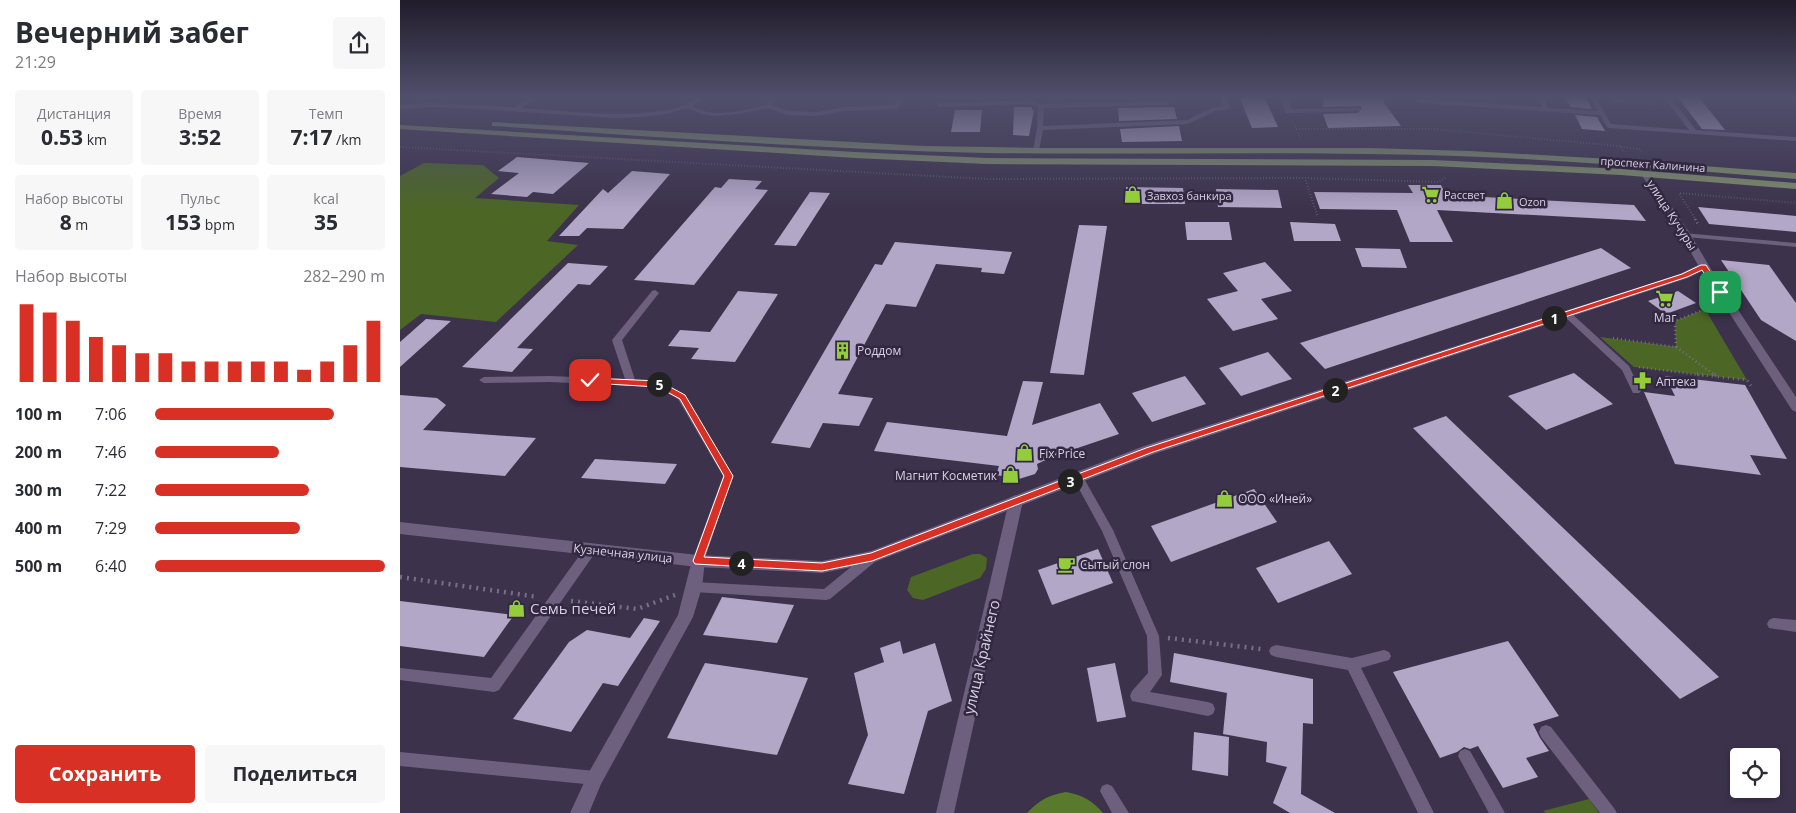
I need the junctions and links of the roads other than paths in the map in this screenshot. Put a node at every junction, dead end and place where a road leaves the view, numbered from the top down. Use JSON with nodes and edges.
{"nodes":[{"id":1,"x":513,"y":134,"type":"edge"},
{"id":2,"x":662,"y":134,"type":"edge"},
{"id":3,"x":1039,"y":134,"type":"edge"},
{"id":4,"x":1722,"y":134,"type":"edge"},
{"id":5,"x":1796,"y":139,"type":"edge"},
{"id":6,"x":1036,"y":150,"type":"junction"},
{"id":7,"x":1645,"y":174,"type":"junction"},
{"id":8,"x":1796,"y":176,"type":"edge"},
{"id":9,"x":1796,"y":186,"type":"edge"},
{"id":10,"x":1686,"y":235,"type":"junction"},
{"id":11,"x":1796,"y":245,"type":"edge"},
{"id":12,"x":1704,"y":266,"type":"junction"},
{"id":13,"x":655,"y":293,"type":"dead end"},
{"id":14,"x":1566,"y":314,"type":"junction"},
{"id":15,"x":484,"y":380,"type":"dead end"},
{"id":16,"x":630,"y":382,"type":"junction"},
{"id":17,"x":1636,"y":391,"type":"dead end"},
{"id":18,"x":1796,"y":407,"type":"edge"},
{"id":19,"x":1078,"y":478,"type":"junction"},
{"id":20,"x":1016,"y":501,"type":"junction"},
{"id":21,"x":400,"y":528,"type":"edge"},
{"id":22,"x":591,"y":549,"type":"junction"},
{"id":23,"x":872,"y":557,"type":"junction"},
{"id":24,"x":698,"y":561,"type":"junction"},
{"id":25,"x":694,"y":587,"type":"junction"},
{"id":26,"x":1773,"y":624,"type":"dead end"},
{"id":27,"x":1796,"y":626,"type":"edge"},
{"id":28,"x":1276,"y":651,"type":"road end"},
{"id":29,"x":1384,"y":656,"type":"dead end"},
{"id":30,"x":1352,"y":664,"type":"junction"},
{"id":31,"x":400,"y":674,"type":"edge"},
{"id":32,"x":1208,"y":709,"type":"dead end"},
{"id":33,"x":1546,"y":732,"type":"dead end"},
{"id":34,"x":1465,"y":756,"type":"dead end"},
{"id":35,"x":400,"y":759,"type":"edge"},
{"id":36,"x":594,"y":778,"type":"junction"},
{"id":37,"x":1107,"y":791,"type":"dead end"},
{"id":38,"x":579,"y":813,"type":"edge"},
{"id":39,"x":944,"y":813,"type":"edge"},
{"id":40,"x":1121,"y":813,"type":"edge"},
{"id":41,"x":1426,"y":813,"type":"edge"},
{"id":42,"x":1497,"y":813,"type":"edge"},
{"id":43,"x":1609,"y":813,"type":"edge"}],
"edges":[{"from":1,"to":7,"type":"main road","name":"проспект Калинина"},
{"from":2,"to":6,"type":"main road","name":"проспект Калинина"},
{"from":3,"to":6,"type":"lane"},
{"from":4,"to":5,"type":"lane"},
{"from":6,"to":8,"type":"main road","name":"проспект Калинина"},
{"from":7,"to":9,"type":"main road","name":"проспект Калинина"},
{"from":7,"to":10,"type":"street","name":"улица Кучуры"},
{"from":10,"to":11,"type":"lane"},
{"from":10,"to":12,"type":"street","name":"улица Кучуры"},
{"from":12,"to":14,"type":"street","name":"Кузнечная улица"},
{"from":12,"to":18,"type":"street","name":"улица Кучуры"},
{"from":13,"to":16,"type":"lane"},
{"from":14,"to":17,"type":"lane"},
{"from":14,"to":19,"type":"street","name":"Кузнечная улица"},
{"from":15,"to":16,"type":"lane"},
{"from":16,"to":24,"type":"lane"},
{"from":19,"to":20,"type":"street","name":"Кузнечная улица"},
{"from":19,"to":32,"type":"lane"},
{"from":20,"to":23,"type":"street","name":"Кузнечная улица"},
{"from":20,"to":39,"type":"street","name":"улица Крайнего"},
{"from":21,"to":22,"type":"street","name":"Кузнечная улица"},
{"from":22,"to":24,"type":"street","name":"Кузнечная улица"},
{"from":22,"to":31,"type":"lane"},
{"from":23,"to":24,"type":"street","name":"Кузнечная улица"},
{"from":23,"to":25,"type":"lane"},
{"from":24,"to":25,"type":"street"},
{"from":25,"to":36,"type":"street"},
{"from":26,"to":27,"type":"lane"},
{"from":28,"to":30,"type":"lane"},
{"from":29,"to":30,"type":"lane"},
{"from":30,"to":41,"type":"lane"},
{"from":33,"to":43,"type":"lane"},
{"from":34,"to":42,"type":"lane"},
{"from":35,"to":36,"type":"lane"},
{"from":36,"to":38,"type":"street"},
{"from":37,"to":40,"type":"lane"}]}
